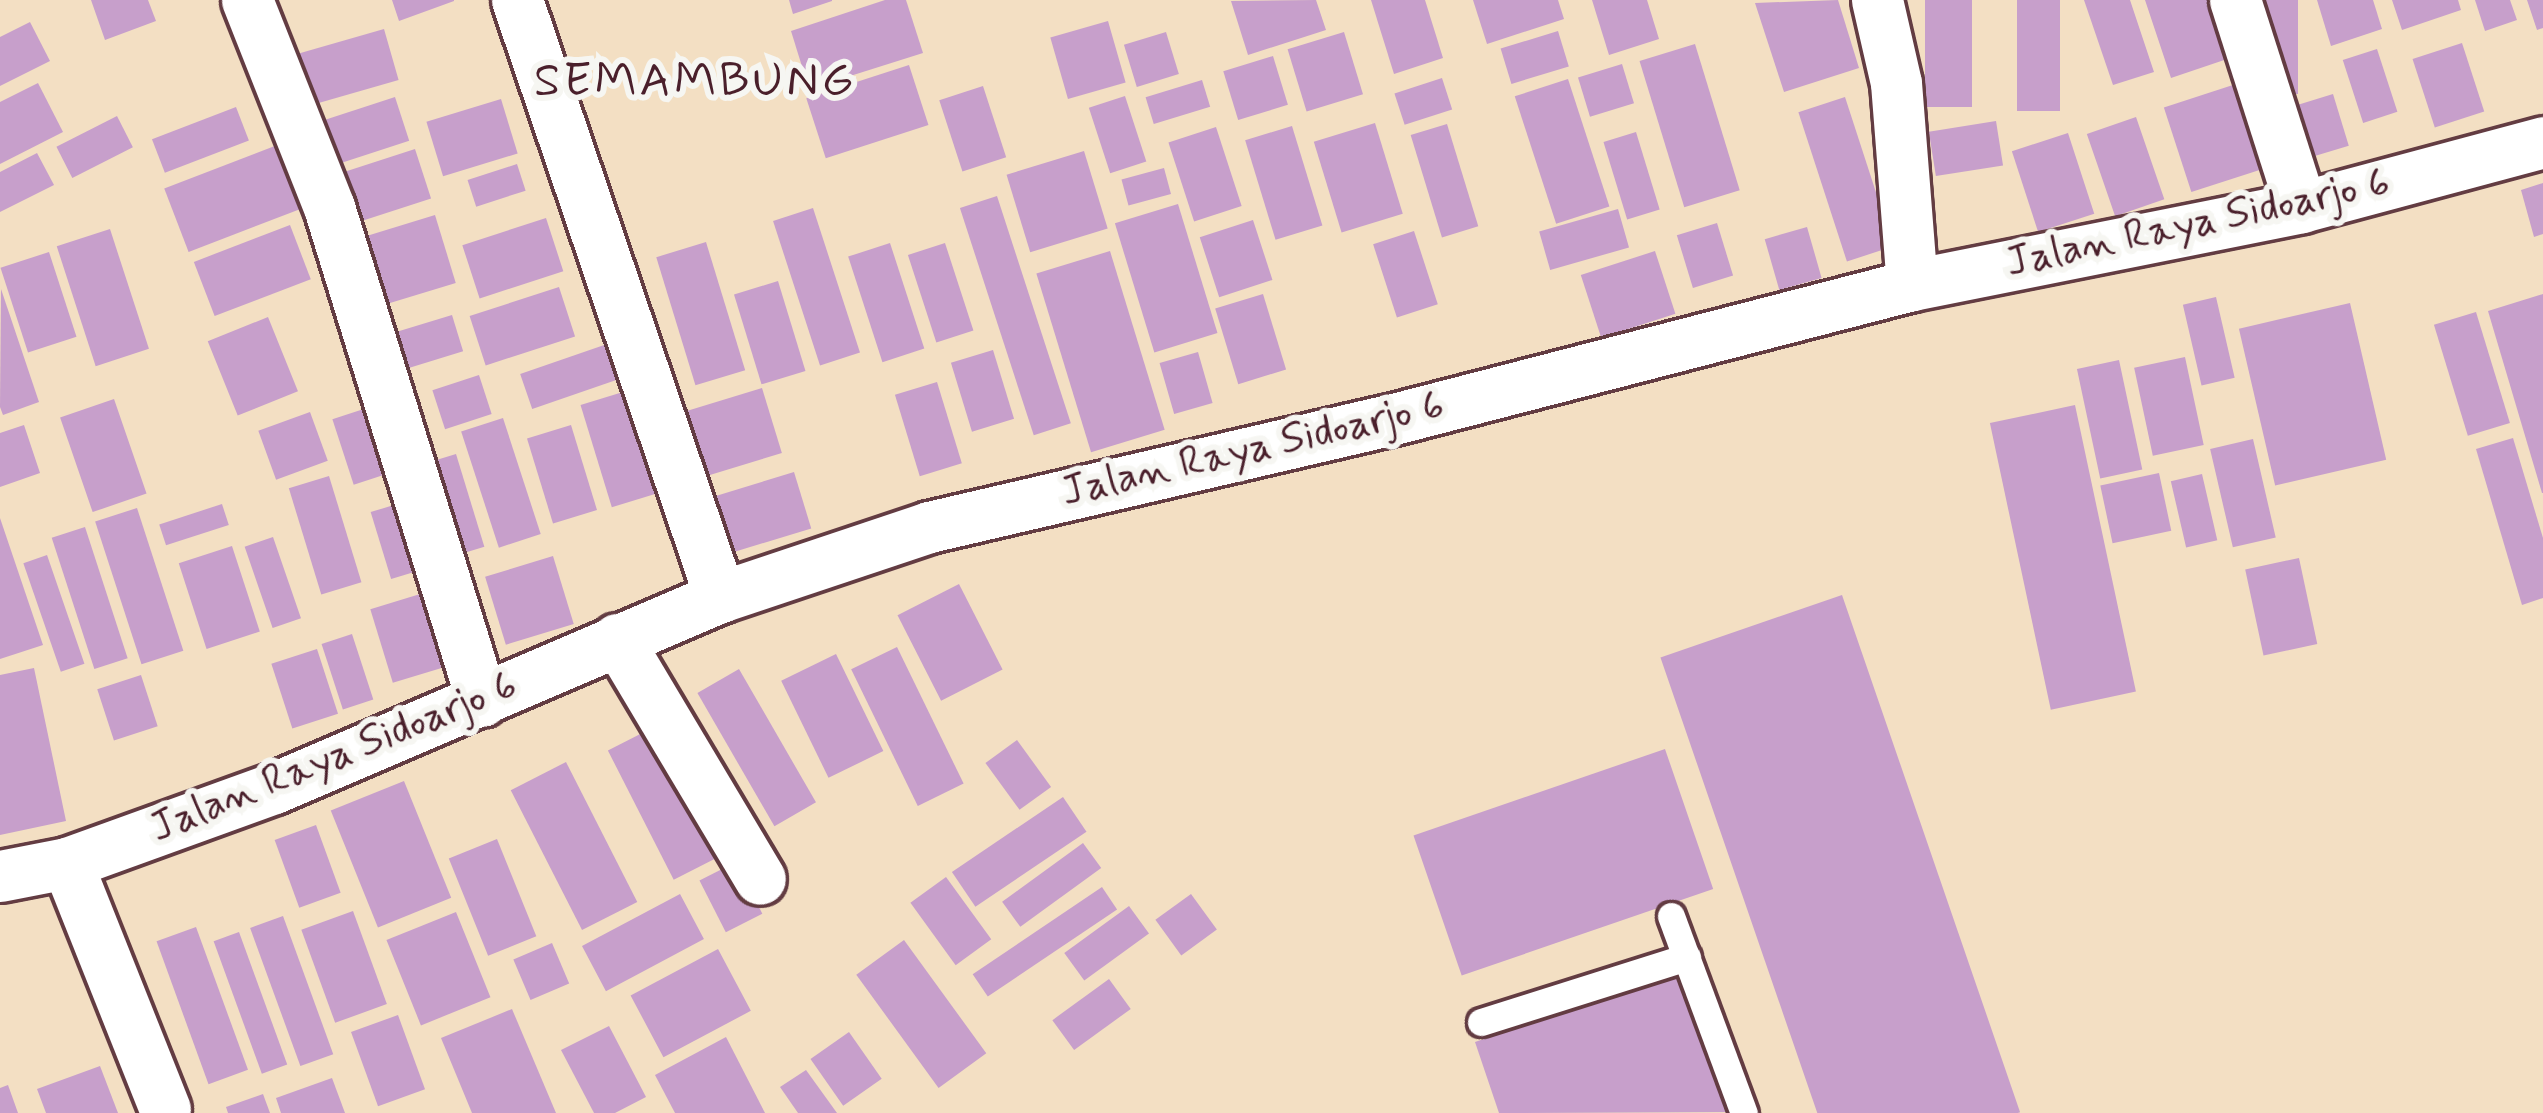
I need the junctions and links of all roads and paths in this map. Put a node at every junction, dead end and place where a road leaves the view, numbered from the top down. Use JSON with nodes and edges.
{"nodes":[{"id":1,"x":247,"y":0,"type":"edge"},
{"id":2,"x":517,"y":0,"type":"edge"},
{"id":3,"x":1876,"y":0,"type":"edge"},
{"id":4,"x":2235,"y":0,"type":"edge"},
{"id":5,"x":2543,"y":142,"type":"edge"},
{"id":6,"x":2301,"y":207,"type":"junction"},
{"id":7,"x":1912,"y":285,"type":"junction"},
{"id":8,"x":721,"y":597,"type":"junction"},
{"id":9,"x":617,"y":639,"type":"junction"},
{"id":10,"x":482,"y":701,"type":"junction"},
{"id":11,"x":67,"y":862,"type":"junction"},
{"id":12,"x":0,"y":876,"type":"edge"},
{"id":13,"x":760,"y":879,"type":"dead end"},
{"id":14,"x":1671,"y":916,"type":"dead end"},
{"id":15,"x":1688,"y":957,"type":"junction"},
{"id":16,"x":1481,"y":1022,"type":"dead end"},
{"id":17,"x":165,"y":1109,"type":"dead end"},
{"id":18,"x":1744,"y":1113,"type":"edge"}],
"edges":[{"from":1,"to":10,"type":"street"},
{"from":2,"to":8,"type":"street"},
{"from":3,"to":7,"type":"street"},
{"from":4,"to":6,"type":"street"},
{"from":5,"to":6,"type":"street","name":"Jalan Raya Sidoarjo 6"},
{"from":6,"to":7,"type":"street","name":"Jalan Raya Sidoarjo 6"},
{"from":7,"to":8,"type":"street","name":"Jalan Raya Sidoarjo 6"},
{"from":8,"to":9,"type":"street","name":"Jalan Raya Sidoarjo 6"},
{"from":9,"to":10,"type":"street","name":"Jalan Raya Sidoarjo 6"},
{"from":9,"to":13,"type":"street"},
{"from":10,"to":11,"type":"street","name":"Jalan Raya Sidoarjo 6"},
{"from":11,"to":12,"type":"street","name":"Jalan Raya Sidoarjo 6"},
{"from":11,"to":17,"type":"street"},
{"from":14,"to":15,"type":"lane"},
{"from":15,"to":16,"type":"lane"},
{"from":15,"to":18,"type":"lane"}]}
